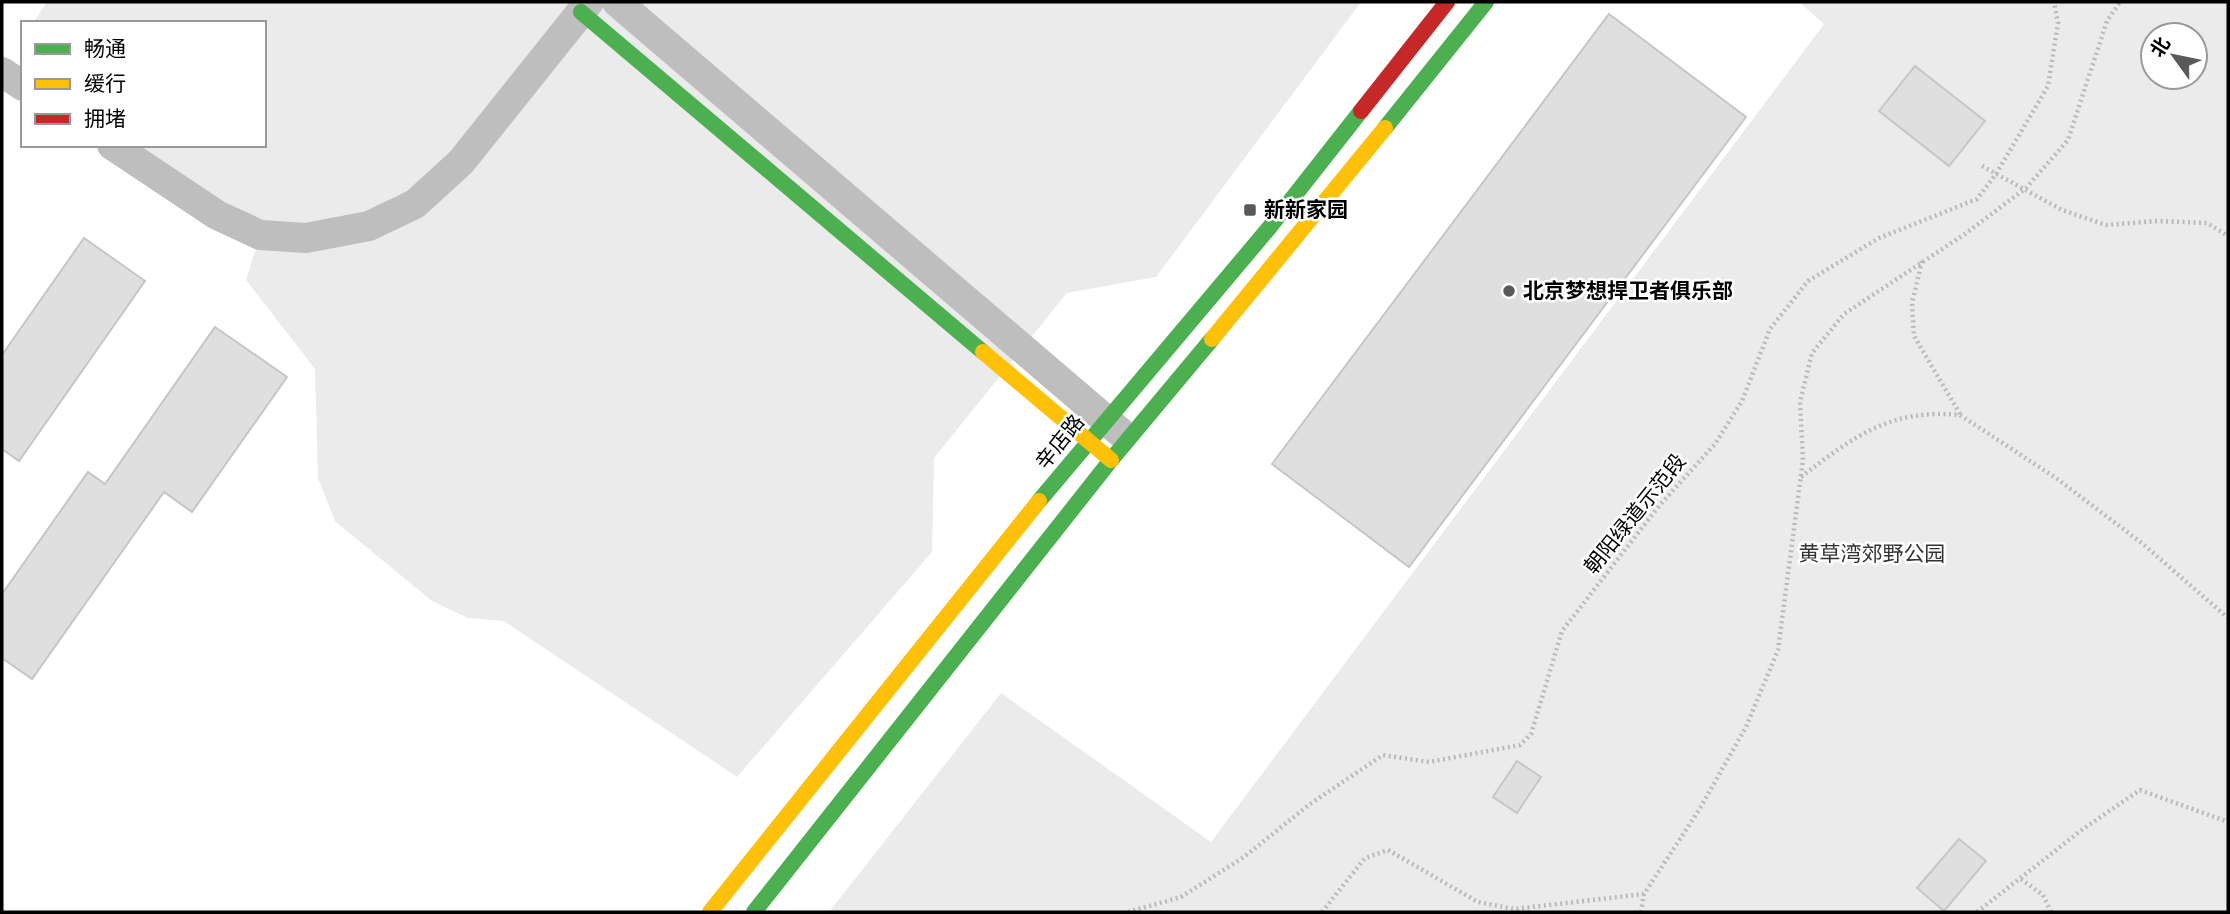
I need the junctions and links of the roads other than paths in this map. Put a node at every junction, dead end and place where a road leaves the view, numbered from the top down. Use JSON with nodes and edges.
{"nodes":[{"id":1,"x":617,"y":2,"type":"edge"},
{"id":2,"x":1447,"y":2,"type":"edge"},
{"id":3,"x":1486,"y":2,"type":"edge"},
{"id":4,"x":585,"y":7,"type":"edge"},
{"id":5,"x":2,"y":72,"type":"edge"},
{"id":6,"x":21,"y":85,"type":"edge"},
{"id":7,"x":115,"y":147,"type":"edge"},
{"id":8,"x":1096,"y":430,"type":"junction"},
{"id":9,"x":1119,"y":450,"type":"junction"},
{"id":10,"x":710,"y":912,"type":"edge"},
{"id":11,"x":754,"y":912,"type":"edge"}],
"edges":[{"from":1,"to":8,"type":"street"},
{"from":2,"to":8,"type":"main road","name":"辛店路"},
{"from":3,"to":9,"type":"main road"},
{"from":4,"to":7,"type":"street"},
{"from":4,"to":8,"type":"main road"},
{"from":5,"to":6,"type":"street"},
{"from":8,"to":9,"type":"street"},
{"from":8,"to":10,"type":"main road","name":"辛店路"},
{"from":9,"to":11,"type":"main road"}]}
